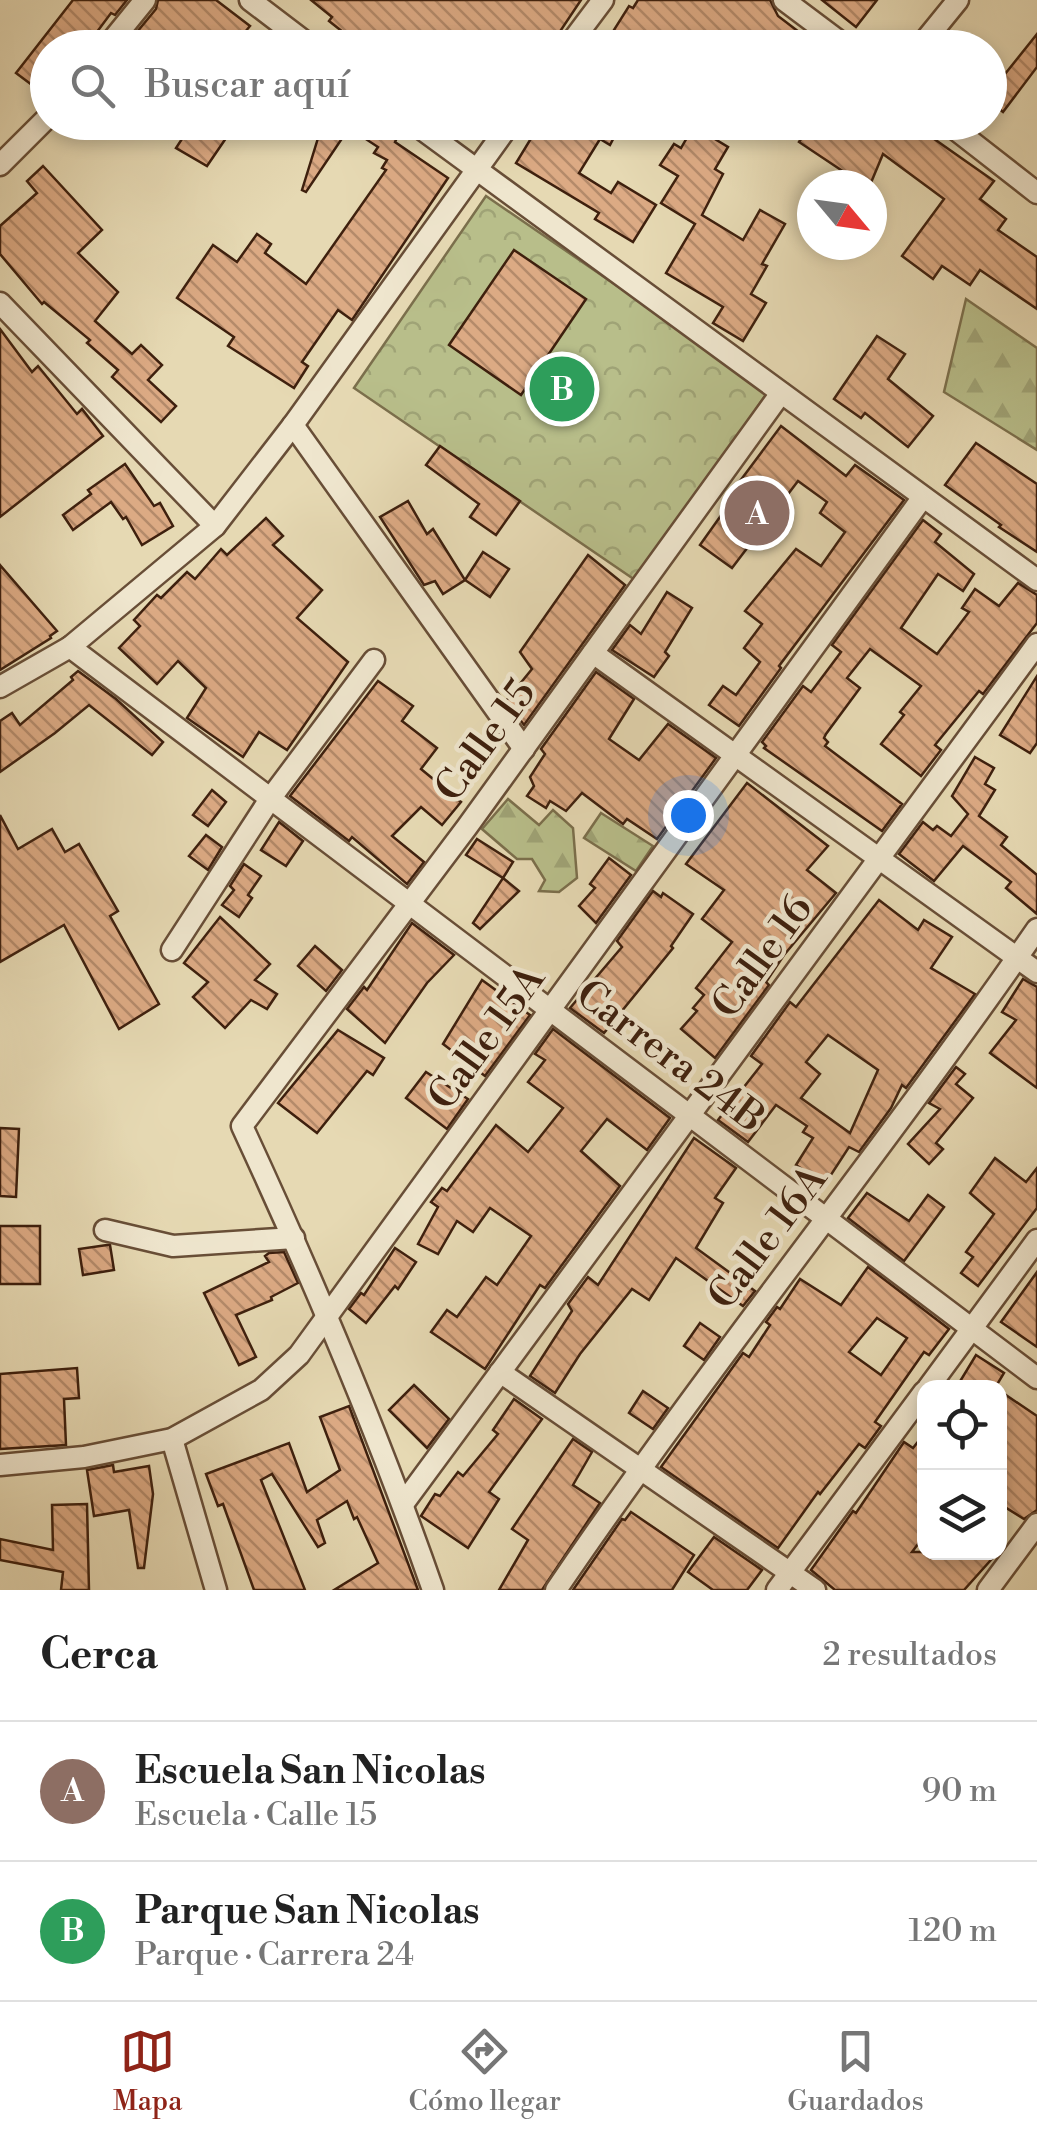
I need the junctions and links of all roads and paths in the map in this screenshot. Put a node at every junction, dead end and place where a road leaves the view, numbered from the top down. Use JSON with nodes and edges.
{"nodes":[{"id":1,"x":145,"y":0,"type":"edge"},
{"id":2,"x":250,"y":0,"type":"edge"},
{"id":3,"x":603,"y":0,"type":"edge"},
{"id":4,"x":784,"y":0,"type":"edge"},
{"id":5,"x":958,"y":0,"type":"edge"},
{"id":6,"x":121,"y":30,"type":"edge"},
{"id":7,"x":289,"y":30,"type":"edge"},
{"id":8,"x":581,"y":30,"type":"edge"},
{"id":9,"x":824,"y":30,"type":"edge"},
{"id":10,"x":934,"y":30,"type":"edge"},
{"id":11,"x":30,"y":135,"type":"edge"},
{"id":12,"x":436,"y":140,"type":"edge"},
{"id":13,"x":498,"y":140,"type":"edge"},
{"id":14,"x":969,"y":140,"type":"edge"},
{"id":15,"x":0,"y":165,"type":"edge"},
{"id":16,"x":475,"y":170,"type":"junction"},
{"id":17,"x":1037,"y":192,"type":"edge"},
{"id":18,"x":0,"y":303,"type":"edge"},
{"id":19,"x":781,"y":393,"type":"junction"},
{"id":20,"x":293,"y":424,"type":"junction"},
{"id":21,"x":924,"y":497,"type":"junction"},
{"id":22,"x":215,"y":526,"type":"junction"},
{"id":23,"x":1037,"y":580,"type":"edge"},
{"id":24,"x":1037,"y":644,"type":"edge"},
{"id":25,"x":70,"y":647,"type":"junction"},
{"id":26,"x":594,"y":653,"type":"junction"},
{"id":27,"x":374,"y":660,"type":"dead end"},
{"id":28,"x":0,"y":687,"type":"edge"},
{"id":29,"x":524,"y":749,"type":"junction"},
{"id":30,"x":736,"y":755,"type":"junction"},
{"id":31,"x":270,"y":798,"type":"junction"},
{"id":32,"x":879,"y":858,"type":"junction"},
{"id":33,"x":410,"y":904,"type":"junction"},
{"id":34,"x":1037,"y":929,"type":"edge"},
{"id":35,"x":172,"y":950,"type":"dead end"},
{"id":36,"x":1017,"y":958,"type":"junction"},
{"id":37,"x":1037,"y":972,"type":"edge"},
{"id":38,"x":550,"y":1010,"type":"junction"},
{"id":39,"x":690,"y":1116,"type":"junction"},
{"id":40,"x":827,"y":1220,"type":"junction"},
{"id":41,"x":105,"y":1230,"type":"dead end"},
{"id":42,"x":294,"y":1238,"type":"junction"},
{"id":43,"x":1037,"y":1240,"type":"edge"},
{"id":44,"x":327,"y":1318,"type":"junction"},
{"id":45,"x":972,"y":1329,"type":"junction"},
{"id":46,"x":500,"y":1372,"type":"junction"},
{"id":47,"x":1037,"y":1378,"type":"edge"},
{"id":48,"x":934,"y":1380,"type":"edge"},
{"id":49,"x":917,"y":1402,"type":"edge"},
{"id":50,"x":172,"y":1439,"type":"junction"},
{"id":51,"x":0,"y":1465,"type":"edge"},
{"id":52,"x":638,"y":1469,"type":"junction"},
{"id":53,"x":403,"y":1504,"type":"junction"},
{"id":54,"x":1037,"y":1524,"type":"edge"},
{"id":55,"x":790,"y":1572,"type":"junction"},
{"id":56,"x":216,"y":1590,"type":"edge"},
{"id":57,"x":433,"y":1590,"type":"edge"},
{"id":58,"x":556,"y":1590,"type":"edge"},
{"id":59,"x":777,"y":1590,"type":"edge"},
{"id":60,"x":815,"y":1590,"type":"edge"},
{"id":61,"x":988,"y":1590,"type":"edge"}],
"edges":[{"from":1,"to":6,"type":"street"},
{"from":2,"to":7,"type":"street"},
{"from":3,"to":8,"type":"street"},
{"from":4,"to":9,"type":"street"},
{"from":5,"to":10,"type":"street"},
{"from":11,"to":15,"type":"street"},
{"from":12,"to":16,"type":"street"},
{"from":13,"to":16,"type":"street"},
{"from":14,"to":17,"type":"street"},
{"from":16,"to":19,"type":"street"},
{"from":16,"to":20,"type":"street"},
{"from":18,"to":22,"type":"street"},
{"from":19,"to":21,"type":"street"},
{"from":19,"to":26,"type":"street","name":"Calle 15"},
{"from":20,"to":22,"type":"street"},
{"from":20,"to":29,"type":"street"},
{"from":21,"to":23,"type":"street"},
{"from":21,"to":30,"type":"street","name":"Calle 15A"},
{"from":22,"to":25,"type":"street"},
{"from":24,"to":32,"type":"street","name":"Calle 16"},
{"from":25,"to":28,"type":"street"},
{"from":25,"to":31,"type":"street","name":"Carrera 24B"},
{"from":26,"to":29,"type":"street","name":"Calle 15"},
{"from":26,"to":30,"type":"street"},
{"from":27,"to":31,"type":"street"},
{"from":29,"to":33,"type":"street","name":"Calle 15"},
{"from":30,"to":32,"type":"street"},
{"from":30,"to":38,"type":"street","name":"Calle 15A"},
{"from":31,"to":33,"type":"street","name":"Carrera 24B"},
{"from":31,"to":35,"type":"street"},
{"from":32,"to":36,"type":"street"},
{"from":32,"to":39,"type":"street","name":"Calle 16"},
{"from":33,"to":38,"type":"street","name":"Carrera 24B"},
{"from":33,"to":42,"type":"street","name":"Calle 15"},
{"from":34,"to":36,"type":"street","name":"Calle 16A"},
{"from":36,"to":37,"type":"street"},
{"from":36,"to":40,"type":"street","name":"Calle 16A"},
{"from":38,"to":39,"type":"street","name":"Carrera 24B"},
{"from":38,"to":44,"type":"street","name":"Calle 15A"},
{"from":39,"to":40,"type":"street","name":"Carrera 24B"},
{"from":39,"to":46,"type":"street","name":"Calle 16"},
{"from":40,"to":45,"type":"street","name":"Carrera 24B"},
{"from":40,"to":52,"type":"street","name":"Calle 16A"},
{"from":41,"to":42,"type":"street"},
{"from":42,"to":44,"type":"street"},
{"from":43,"to":45,"type":"street"},
{"from":44,"to":50,"type":"street","name":"Calle 15A"},
{"from":44,"to":53,"type":"street"},
{"from":45,"to":47,"type":"street","name":"Carrera 24B"},
{"from":45,"to":48,"type":"street"},
{"from":46,"to":52,"type":"street"},
{"from":46,"to":53,"type":"street","name":"Calle 16"},
{"from":49,"to":55,"type":"street"},
{"from":50,"to":51,"type":"street","name":"Calle 15A"},
{"from":50,"to":56,"type":"street"},
{"from":52,"to":55,"type":"street"},
{"from":52,"to":58,"type":"street","name":"Calle 16A"},
{"from":53,"to":57,"type":"street"},
{"from":54,"to":61,"type":"street"},
{"from":55,"to":59,"type":"street"},
{"from":55,"to":60,"type":"street"}]}
